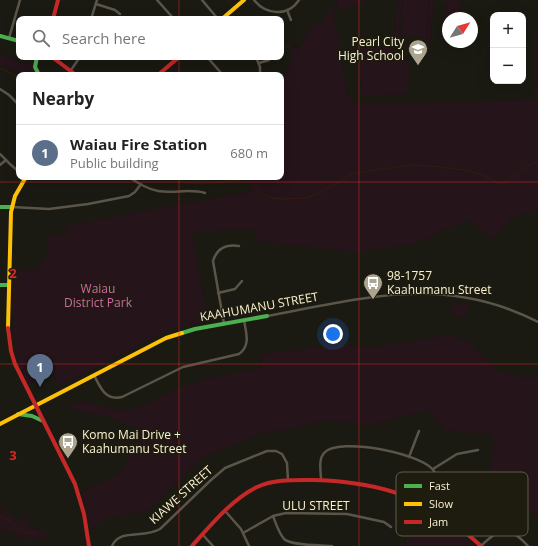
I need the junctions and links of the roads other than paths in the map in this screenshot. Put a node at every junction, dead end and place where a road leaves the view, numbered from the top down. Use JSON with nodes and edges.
{"nodes":[{"id":1,"x":20,"y":0,"type":"edge"},
{"id":2,"x":58,"y":0,"type":"edge"},
{"id":3,"x":97,"y":0,"type":"edge"},
{"id":4,"x":157,"y":0,"type":"edge"},
{"id":5,"x":202,"y":0,"type":"edge"},
{"id":6,"x":244,"y":0,"type":"edge"},
{"id":7,"x":254,"y":0,"type":"edge"},
{"id":8,"x":300,"y":0,"type":"edge"},
{"id":9,"x":96,"y":4,"type":"junction"},
{"id":10,"x":287,"y":10,"type":"junction"},
{"id":11,"x":120,"y":14,"type":"dead end"},
{"id":12,"x":54,"y":16,"type":"edge"},
{"id":13,"x":92,"y":16,"type":"edge"},
{"id":14,"x":169,"y":16,"type":"edge"},
{"id":15,"x":215,"y":16,"type":"edge"},
{"id":16,"x":225,"y":16,"type":"edge"},
{"id":17,"x":291,"y":20,"type":"dead end"},
{"id":18,"x":0,"y":36,"type":"edge"},
{"id":19,"x":9,"y":38,"type":"junction"},
{"id":20,"x":16,"y":40,"type":"edge"},
{"id":21,"x":36,"y":60,"type":"edge"},
{"id":22,"x":56,"y":60,"type":"edge"},
{"id":23,"x":78,"y":60,"type":"edge"},
{"id":24,"x":176,"y":60,"type":"edge"},
{"id":25,"x":210,"y":60,"type":"edge"},
{"id":26,"x":257,"y":60,"type":"edge"},
{"id":27,"x":269,"y":60,"type":"dead end"},
{"id":28,"x":259,"y":64,"type":"junction"},
{"id":29,"x":71,"y":70,"type":"joint"},
{"id":30,"x":38,"y":72,"type":"edge"},
{"id":31,"x":162,"y":72,"type":"edge"},
{"id":32,"x":220,"y":72,"type":"edge"},
{"id":33,"x":260,"y":72,"type":"edge"},
{"id":34,"x":0,"y":89,"type":"edge"},
{"id":35,"x":16,"y":102,"type":"edge"},
{"id":36,"x":0,"y":154,"type":"edge"},
{"id":37,"x":6,"y":160,"type":"junction"},
{"id":38,"x":0,"y":165,"type":"edge"},
{"id":39,"x":16,"y":169,"type":"edge"},
{"id":40,"x":24,"y":180,"type":"edge"},
{"id":41,"x":134,"y":180,"type":"edge"},
{"id":42,"x":141,"y":184,"type":"junction"},
{"id":43,"x":205,"y":193,"type":"dead end"},
{"id":44,"x":0,"y":207,"type":"edge"},
{"id":45,"x":12,"y":207,"type":"junction"},
{"id":46,"x":239,"y":246,"type":"dead end"},
{"id":47,"x":242,"y":281,"type":"dead end"},
{"id":48,"x":0,"y":285,"type":"edge"},
{"id":49,"x":9,"y":285,"type":"junction"},
{"id":50,"x":218,"y":293,"type":"junction"},
{"id":51,"x":267,"y":316,"type":"joint"},
{"id":52,"x":244,"y":320,"type":"junction"},
{"id":53,"x":538,"y":322,"type":"edge"},
{"id":54,"x":224,"y":324,"type":"junction"},
{"id":55,"x":93,"y":375,"type":"junction"},
{"id":56,"x":35,"y":406,"type":"junction"},
{"id":57,"x":18,"y":414,"type":"junction"},
{"id":58,"x":43,"y":421,"type":"junction"},
{"id":59,"x":0,"y":424,"type":"edge"},
{"id":60,"x":419,"y":430,"type":"dead end"},
{"id":61,"x":478,"y":450,"type":"dead end"},
{"id":62,"x":409,"y":457,"type":"junction"},
{"id":63,"x":433,"y":469,"type":"junction"},
{"id":64,"x":434,"y":472,"type":"edge"},
{"id":65,"x":288,"y":480,"type":"junction"},
{"id":66,"x":321,"y":480,"type":"junction"},
{"id":67,"x":396,"y":492,"type":"edge"},
{"id":68,"x":226,"y":512,"type":"junction"},
{"id":69,"x":274,"y":516,"type":"junction"},
{"id":70,"x":391,"y":527,"type":"dead end"},
{"id":71,"x":243,"y":533,"type":"junction"},
{"id":72,"x":203,"y":535,"type":"junction"},
{"id":73,"x":470,"y":536,"type":"edge"},
{"id":74,"x":492,"y":536,"type":"edge"},
{"id":75,"x":518,"y":536,"type":"edge"},
{"id":76,"x":89,"y":546,"type":"edge"},
{"id":77,"x":112,"y":546,"type":"edge"},
{"id":78,"x":192,"y":546,"type":"edge"},
{"id":79,"x":213,"y":546,"type":"edge"},
{"id":80,"x":249,"y":546,"type":"edge"},
{"id":81,"x":332,"y":546,"type":"edge"},
{"id":82,"x":481,"y":546,"type":"edge"},
{"id":83,"x":528,"y":546,"type":"edge"}],
"edges":[{"from":1,"to":19,"type":"street"},
{"from":2,"to":12,"type":"street"},
{"from":3,"to":9,"type":"street"},
{"from":4,"to":14,"type":"street"},
{"from":5,"to":15,"type":"street"},
{"from":6,"to":16,"type":"street"},
{"from":7,"to":10,"type":"street"},
{"from":8,"to":10,"type":"street"},
{"from":9,"to":11,"type":"street"},
{"from":9,"to":13,"type":"street"},
{"from":10,"to":17,"type":"street"},
{"from":18,"to":19,"type":"street"},
{"from":19,"to":20,"type":"street"},
{"from":21,"to":30,"type":"street"},
{"from":22,"to":29,"type":"street"},
{"from":23,"to":29,"type":"street"},
{"from":24,"to":31,"type":"street"},
{"from":25,"to":32,"type":"street"},
{"from":26,"to":28,"type":"street"},
{"from":27,"to":28,"type":"street"},
{"from":28,"to":33,"type":"street"},
{"from":34,"to":35,"type":"street"},
{"from":36,"to":37,"type":"street"},
{"from":37,"to":38,"type":"street"},
{"from":37,"to":39,"type":"street"},
{"from":40,"to":45,"type":"street"},
{"from":41,"to":42,"type":"street"},
{"from":42,"to":43,"type":"street"},
{"from":42,"to":45,"type":"street"},
{"from":44,"to":45,"type":"street"},
{"from":45,"to":49,"type":"street"},
{"from":46,"to":50,"type":"street"},
{"from":47,"to":50,"type":"street"},
{"from":48,"to":49,"type":"street"},
{"from":49,"to":56,"type":"street"},
{"from":50,"to":54,"type":"street"},
{"from":51,"to":52,"type":"street","name":"KAAHUMANU STREET"},
{"from":51,"to":53,"type":"street","name":"KAAHUMANU STREET"},
{"from":52,"to":54,"type":"street","name":"KAAHUMANU STREET"},
{"from":52,"to":55,"type":"street"},
{"from":54,"to":55,"type":"street","name":"KAAHUMANU STREET"},
{"from":55,"to":56,"type":"street","name":"KAAHUMANU STREET"},
{"from":56,"to":57,"type":"street","name":"KAAHUMANU STREET"},
{"from":56,"to":58,"type":"street"},
{"from":57,"to":58,"type":"street"},
{"from":57,"to":59,"type":"street","name":"KAAHUMANU STREET"},
{"from":58,"to":76,"type":"street"},
{"from":60,"to":62,"type":"street"},
{"from":61,"to":63,"type":"street"},
{"from":62,"to":63,"type":"street"},
{"from":62,"to":66,"type":"street"},
{"from":63,"to":64,"type":"street"},
{"from":65,"to":66,"type":"street"},
{"from":65,"to":68,"type":"street"},
{"from":65,"to":77,"type":"street","name":"KIAWE STREET"},
{"from":66,"to":67,"type":"street"},
{"from":68,"to":71,"type":"street"},
{"from":68,"to":72,"type":"street"},
{"from":69,"to":70,"type":"street","name":"ULU STREET"},
{"from":69,"to":71,"type":"street","name":"ULU STREET"},
{"from":69,"to":81,"type":"street"},
{"from":71,"to":80,"type":"street"},
{"from":72,"to":78,"type":"street"},
{"from":72,"to":79,"type":"street"},
{"from":73,"to":82,"type":"street"},
{"from":74,"to":82,"type":"street"},
{"from":75,"to":83,"type":"street"}]}
